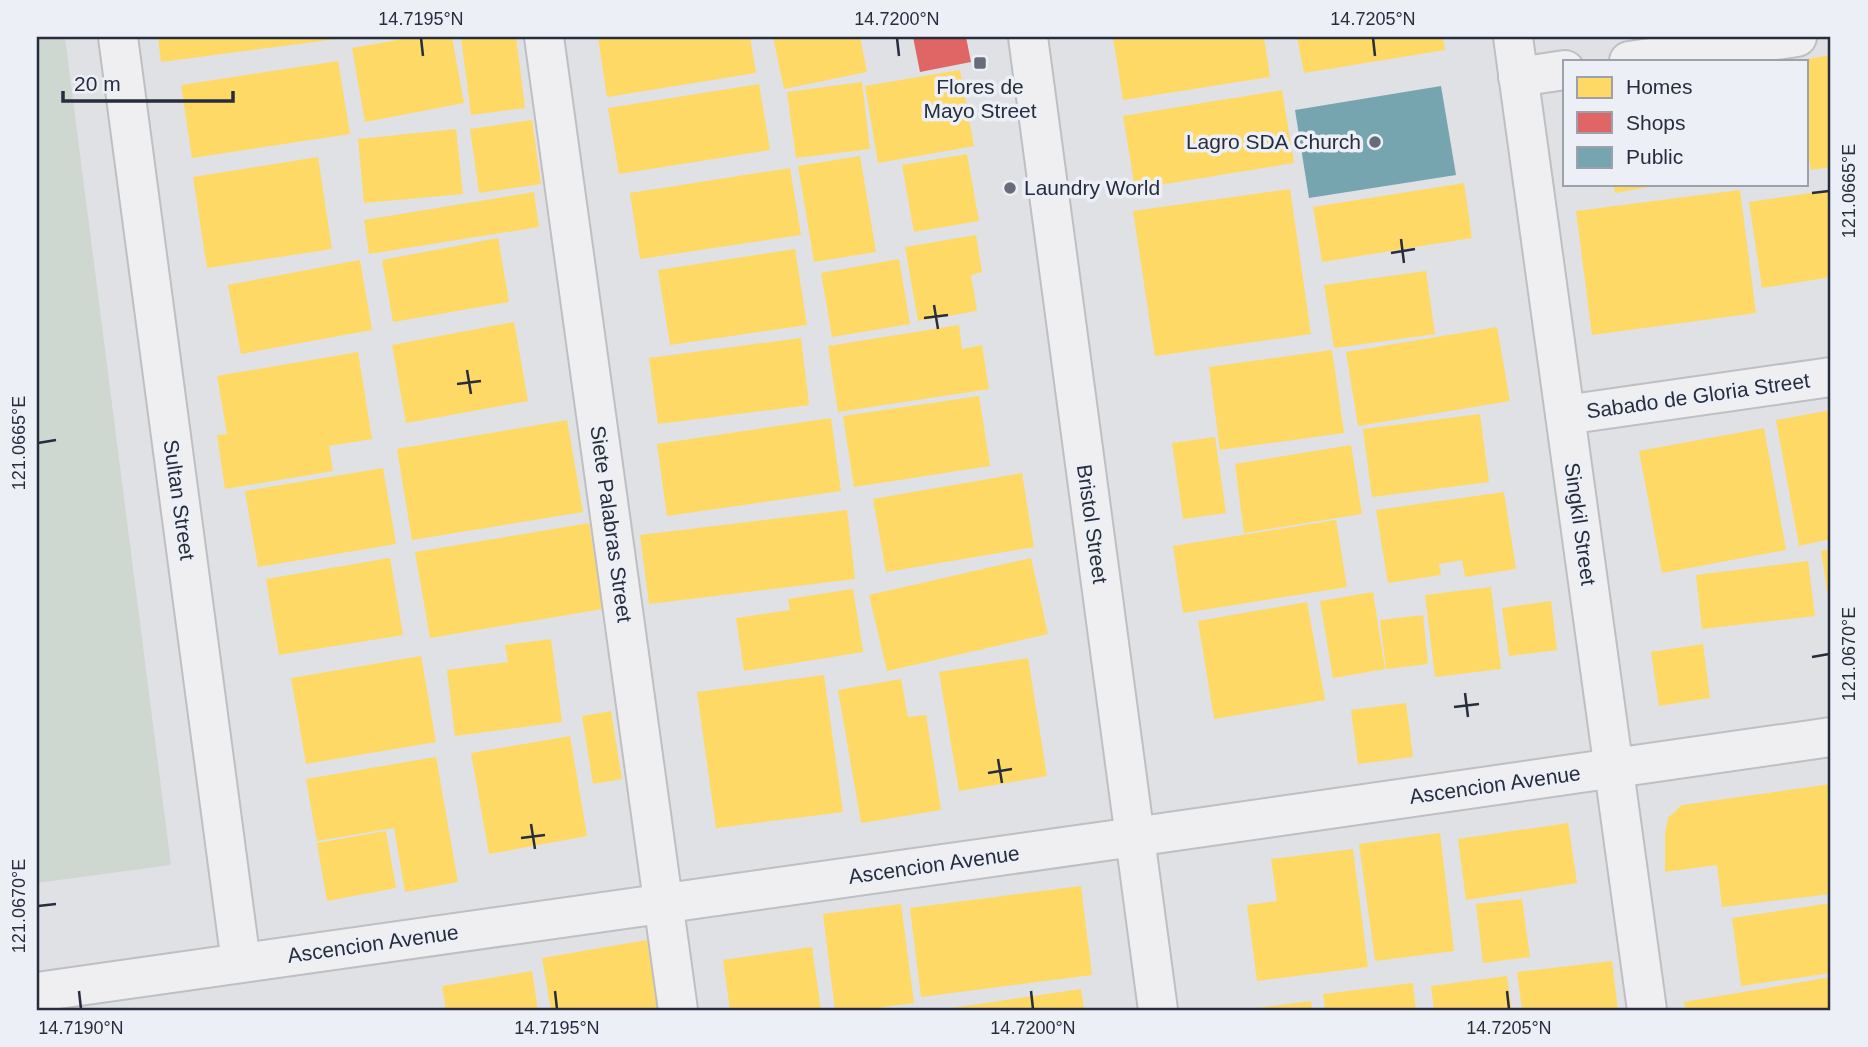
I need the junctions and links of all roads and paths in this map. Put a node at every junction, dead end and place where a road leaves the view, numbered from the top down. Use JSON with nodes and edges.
{"nodes":[{"id":1,"x":118,"y":37,"type":"edge"},
{"id":2,"x":544,"y":37,"type":"edge"},
{"id":3,"x":1028,"y":37,"type":"edge"},
{"id":4,"x":1513,"y":37,"type":"edge"},
{"id":5,"x":1797,"y":37,"type":"edge"},
{"id":6,"x":1636,"y":60,"type":"edge"},
{"id":7,"x":1563,"y":70,"type":"edge"},
{"id":8,"x":1518,"y":77,"type":"junction"},
{"id":9,"x":1831,"y":377,"type":"edge"},
{"id":10,"x":1565,"y":415,"type":"junction"},
{"id":11,"x":1831,"y":737,"type":"edge"},
{"id":12,"x":1614,"y":768,"type":"junction"},
{"id":13,"x":1134,"y":837,"type":"junction"},
{"id":14,"x":663,"y":904,"type":"junction"},
{"id":15,"x":241,"y":963,"type":"junction"},
{"id":16,"x":37,"y":992,"type":"edge"},
{"id":17,"x":678,"y":1010,"type":"edge"},
{"id":18,"x":1158,"y":1010,"type":"edge"},
{"id":19,"x":1647,"y":1010,"type":"edge"}],
"edges":[{"from":1,"to":15,"type":"street","name":"Sultan Street"},
{"from":2,"to":14,"type":"street","name":"Siete Palabras Street"},
{"from":3,"to":13,"type":"street","name":"Bristol Street"},
{"from":4,"to":8,"type":"street","name":"Singkil Street"},
{"from":5,"to":6,"type":"street"},
{"from":7,"to":8,"type":"street"},
{"from":8,"to":10,"type":"street","name":"Singkil Street"},
{"from":9,"to":10,"type":"street","name":"Sabado de Gloria Street"},
{"from":10,"to":12,"type":"street","name":"Singkil Street"},
{"from":11,"to":12,"type":"street","name":"Ascencion Avenue"},
{"from":12,"to":13,"type":"street","name":"Ascencion Avenue"},
{"from":12,"to":19,"type":"street","name":"Singkil Street"},
{"from":13,"to":14,"type":"street","name":"Ascencion Avenue"},
{"from":13,"to":18,"type":"street","name":"Bristol Street"},
{"from":14,"to":15,"type":"street","name":"Ascencion Avenue"},
{"from":14,"to":17,"type":"street","name":"Siete Palabras Street"},
{"from":15,"to":16,"type":"street","name":"Ascencion Avenue"}]}
